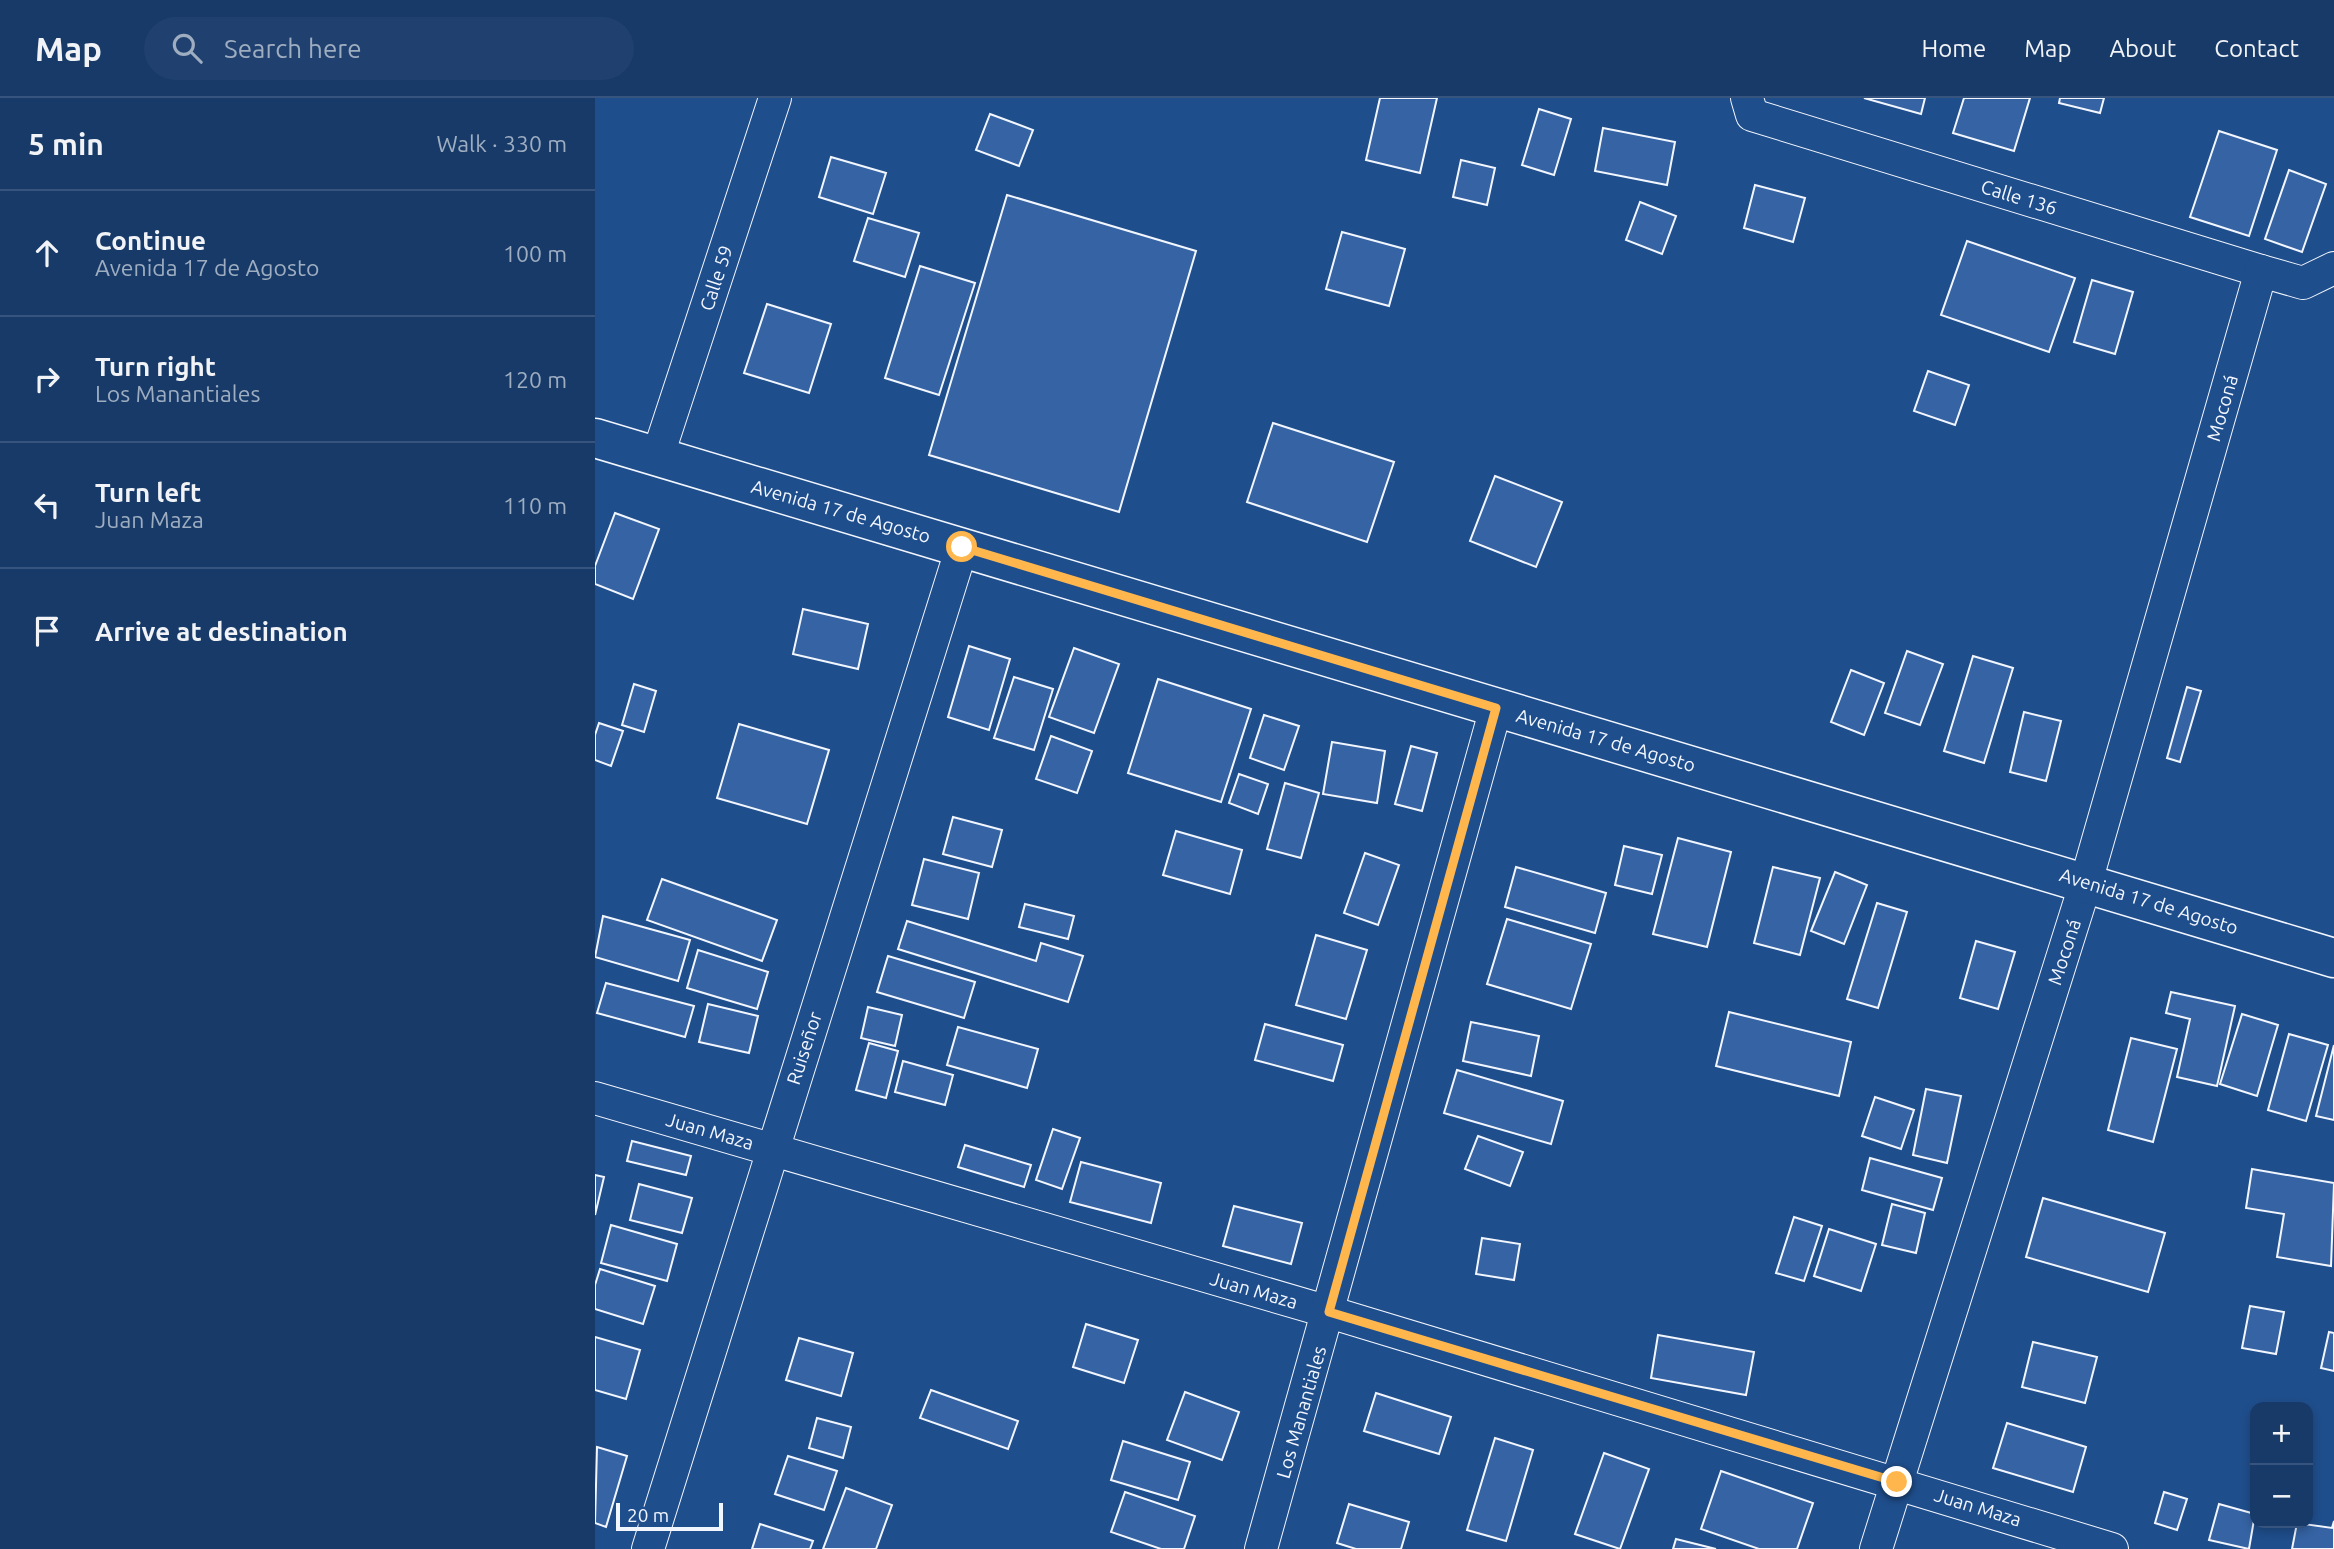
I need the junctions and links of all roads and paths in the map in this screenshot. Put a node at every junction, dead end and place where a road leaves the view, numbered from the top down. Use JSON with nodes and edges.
{"nodes":[{"id":1,"x":775,"y":98,"type":"edge"},
{"id":2,"x":1747,"y":98,"type":"edge"},
{"id":3,"x":2334,"y":268,"type":"edge"},
{"id":4,"x":2261,"y":271,"type":"junction"},
{"id":5,"x":595,"y":439,"type":"edge"},
{"id":6,"x":657,"y":458,"type":"junction"},
{"id":7,"x":962,"y":547,"type":"junction"},
{"id":8,"x":1496,"y":708,"type":"junction"},
{"id":9,"x":2087,"y":882,"type":"junction"},
{"id":10,"x":2334,"y":958,"type":"edge"},
{"id":11,"x":595,"y":1098,"type":"edge"},
{"id":12,"x":772,"y":1150,"type":"junction"},
{"id":13,"x":1329,"y":1312,"type":"junction"},
{"id":14,"x":1897,"y":1482,"type":"junction"},
{"id":15,"x":648,"y":1549,"type":"edge"},
{"id":16,"x":1261,"y":1549,"type":"edge"},
{"id":17,"x":1876,"y":1549,"type":"edge"},
{"id":18,"x":2112,"y":1549,"type":"edge"}],
"edges":[{"from":1,"to":6,"type":"street","name":"Calle 59"},
{"from":2,"to":4,"type":"street","name":"Calle 136"},
{"from":3,"to":4,"type":"street","name":"Calle 136"},
{"from":4,"to":9,"type":"street","name":"Moconá"},
{"from":5,"to":6,"type":"main road","name":"Avenida 17 de Agosto"},
{"from":6,"to":7,"type":"main road","name":"Avenida 17 de Agosto"},
{"from":7,"to":8,"type":"main road","name":"Avenida 17 de Agosto"},
{"from":7,"to":12,"type":"street","name":"Ruiseñor"},
{"from":8,"to":9,"type":"main road","name":"Avenida 17 de Agosto"},
{"from":8,"to":13,"type":"street","name":"Los Manantiales"},
{"from":9,"to":10,"type":"main road","name":"Avenida 17 de Agosto"},
{"from":9,"to":14,"type":"street","name":"Moconá"},
{"from":11,"to":12,"type":"street","name":"Juan Maza"},
{"from":12,"to":13,"type":"street","name":"Juan Maza"},
{"from":12,"to":15,"type":"street","name":"Ruiseñor"},
{"from":13,"to":14,"type":"street","name":"Juan Maza"},
{"from":13,"to":16,"type":"street","name":"Los Manantiales"},
{"from":14,"to":17,"type":"street","name":"Moconá"},
{"from":14,"to":18,"type":"street","name":"Juan Maza"}]}
